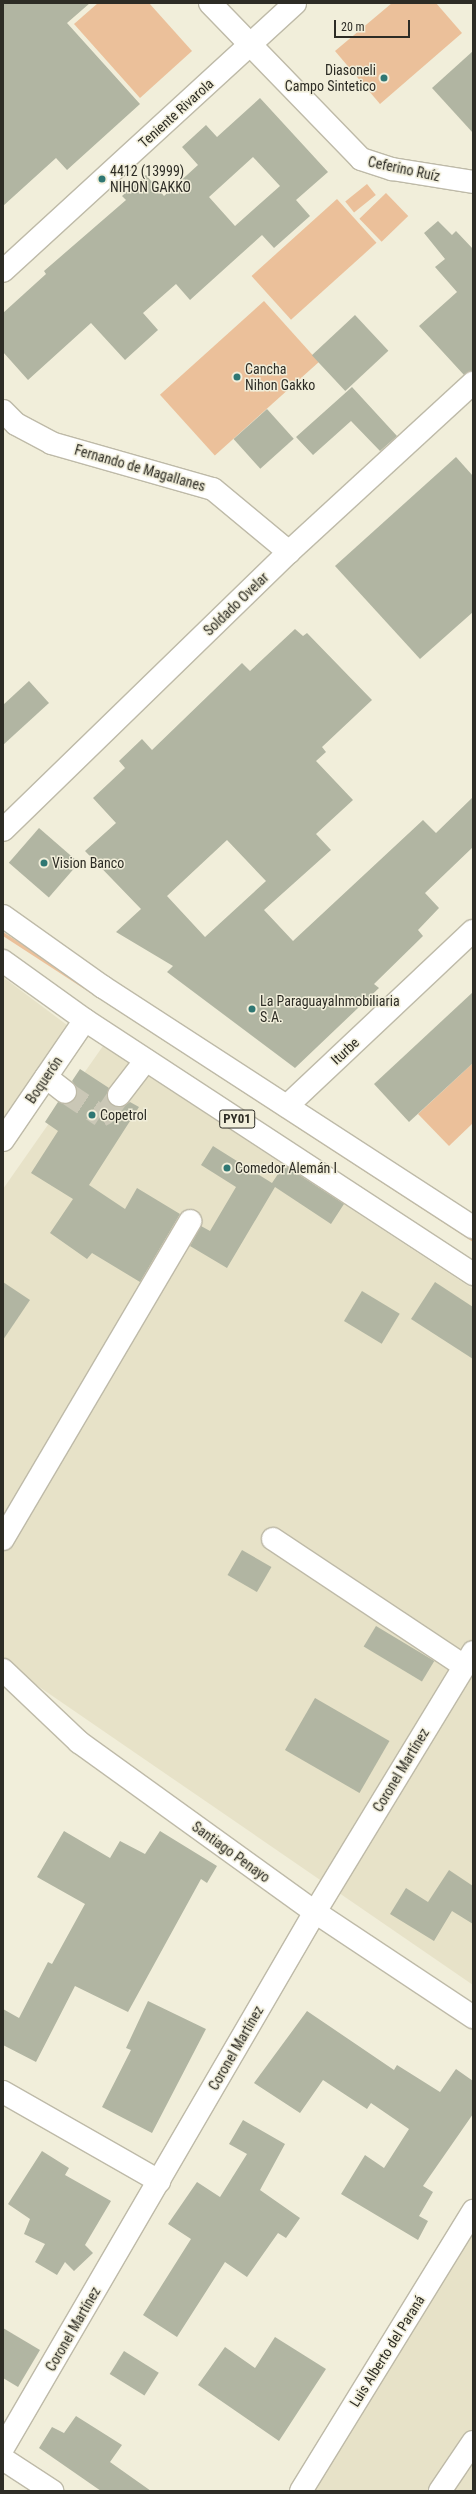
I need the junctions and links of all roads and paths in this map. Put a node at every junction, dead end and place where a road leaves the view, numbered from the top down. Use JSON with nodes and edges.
{"nodes":[{"id":1,"x":210,"y":3,"type":"edge"},
{"id":2,"x":296,"y":3,"type":"edge"},
{"id":3,"x":249,"y":46,"type":"junction"},
{"id":4,"x":473,"y":182,"type":"edge"},
{"id":5,"x":3,"y":271,"type":"edge"},
{"id":6,"x":473,"y":383,"type":"edge"},
{"id":7,"x":3,"y":411,"type":"edge"},
{"id":8,"x":289,"y":552,"type":"junction"},
{"id":9,"x":3,"y":830,"type":"edge"},
{"id":10,"x":3,"y":916,"type":"edge"},
{"id":11,"x":473,"y":931,"type":"edge"},
{"id":12,"x":3,"y":960,"type":"edge"},
{"id":13,"x":85,"y":1020,"type":"junction"},
{"id":14,"x":146,"y":1060,"type":"junction"},
{"id":15,"x":46,"y":1077,"type":"junction"},
{"id":16,"x":65,"y":1092,"type":"tunnel mouth"},
{"id":17,"x":119,"y":1095,"type":"tunnel mouth"},
{"id":18,"x":286,"y":1106,"type":"junction"},
{"id":19,"x":3,"y":1140,"type":"edge"},
{"id":20,"x":190,"y":1221,"type":"dead end"},
{"id":21,"x":473,"y":1227,"type":"edge"},
{"id":22,"x":473,"y":1274,"type":"edge"},
{"id":23,"x":3,"y":1539,"type":"edge"},
{"id":24,"x":273,"y":1539,"type":"dead end"},
{"id":25,"x":469,"y":1659,"type":"edge"},
{"id":26,"x":3,"y":1670,"type":"edge"},
{"id":27,"x":315,"y":1912,"type":"junction"},
{"id":28,"x":473,"y":2017,"type":"edge"},
{"id":29,"x":3,"y":2092,"type":"edge"},
{"id":30,"x":159,"y":2181,"type":"junction"},
{"id":31,"x":473,"y":2211,"type":"edge"},
{"id":32,"x":473,"y":2442,"type":"edge"},
{"id":33,"x":3,"y":2448,"type":"edge"},
{"id":34,"x":3,"y":2459,"type":"edge"},
{"id":35,"x":52,"y":2491,"type":"edge"},
{"id":36,"x":301,"y":2491,"type":"edge"},
{"id":37,"x":440,"y":2491,"type":"edge"}],
"edges":[{"from":1,"to":3,"type":"main road","name":"Ceferino Ruíz"},
{"from":2,"to":3,"type":"main road","name":"Teniente Rivarola"},
{"from":3,"to":4,"type":"main road","name":"Ceferino Ruíz"},
{"from":3,"to":5,"type":"main road","name":"Teniente Rivarola"},
{"from":6,"to":8,"type":"main road","name":"Soldado Ovelar"},
{"from":7,"to":8,"type":"main road","name":"Fernando de Magallanes"},
{"from":8,"to":9,"type":"main road","name":"Soldado Ovelar"},
{"from":10,"to":18,"type":"main road","number":"PY01"},
{"from":11,"to":18,"type":"main road","name":"Iturbe"},
{"from":12,"to":13,"type":"main road","number":"PY01"},
{"from":13,"to":14,"type":"main road","number":"PY01"},
{"from":13,"to":15,"type":"main road","name":"Boquerón"},
{"from":14,"to":17,"type":"main road"},
{"from":14,"to":22,"type":"main road","number":"PY01"},
{"from":15,"to":16,"type":"main road"},
{"from":15,"to":19,"type":"main road","name":"Boquerón"},
{"from":18,"to":21,"type":"main road","number":"PY01"},
{"from":20,"to":23,"type":"main road"},
{"from":24,"to":25,"type":"main road"},
{"from":25,"to":27,"type":"main road","name":"Coronel Martínez"},
{"from":26,"to":27,"type":"main road","name":"Santiago Penayo"},
{"from":27,"to":28,"type":"main road","name":"Santiago Penayo"},
{"from":27,"to":30,"type":"main road","name":"Coronel Martínez"},
{"from":29,"to":30,"type":"main road"},
{"from":30,"to":33,"type":"main road","name":"Coronel Martínez"},
{"from":31,"to":36,"type":"main road","name":"Luis Alberto del Paraná"},
{"from":32,"to":37,"type":"main road"},
{"from":34,"to":35,"type":"main road"}]}
